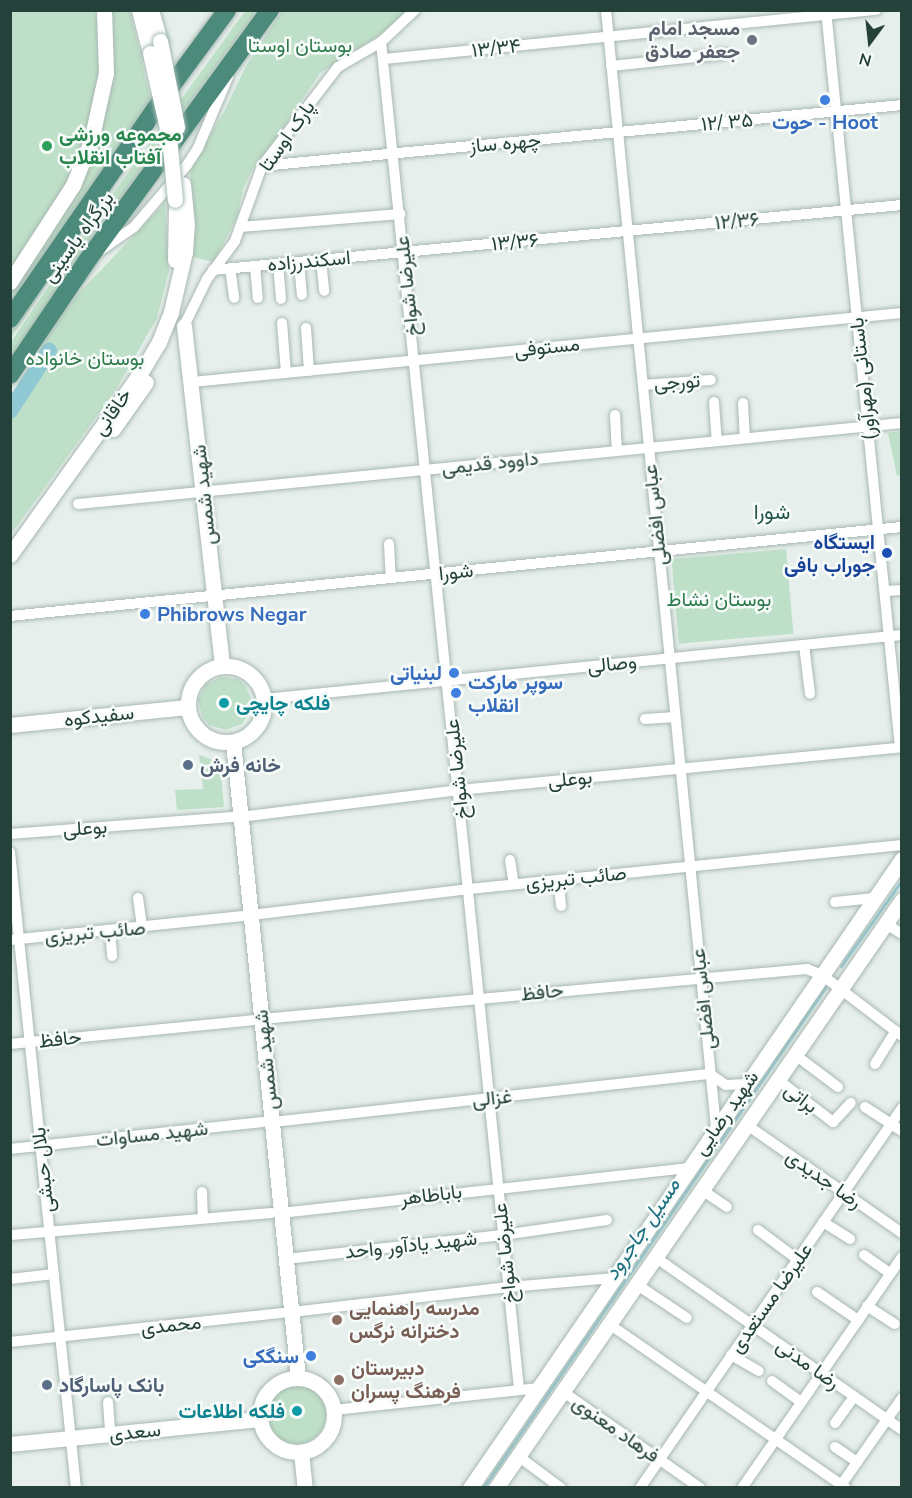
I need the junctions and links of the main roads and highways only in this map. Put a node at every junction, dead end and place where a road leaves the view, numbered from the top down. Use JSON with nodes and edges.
{"nodes":[{"id":1,"x":104,"y":10,"type":"edge"},
{"id":2,"x":139,"y":10,"type":"edge"},
{"id":3,"x":151,"y":10,"type":"edge"},
{"id":4,"x":227,"y":10,"type":"edge"},
{"id":5,"x":270,"y":10,"type":"edge"},
{"id":6,"x":155,"y":47,"type":"junction"},
{"id":7,"x":10,"y":282,"type":"edge"},
{"id":8,"x":10,"y":319,"type":"edge"},
{"id":9,"x":10,"y":375,"type":"edge"},
{"id":10,"x":10,"y":541,"type":"edge"},
{"id":11,"x":10,"y":555,"type":"edge"},
{"id":12,"x":10,"y":564,"type":"edge"},
{"id":13,"x":222,"y":665,"type":"junction"},
{"id":14,"x":187,"y":706,"type":"junction"},
{"id":15,"x":10,"y":725,"type":"edge"},
{"id":16,"x":229,"y":742,"type":"junction"},
{"id":17,"x":902,"y":859,"type":"edge"},
{"id":18,"x":902,"y":900,"type":"edge"},
{"id":19,"x":276,"y":1213,"type":"junction"},
{"id":20,"x":287,"y":1313,"type":"junction"},
{"id":21,"x":294,"y":1378,"type":"junction"},
{"id":22,"x":260,"y":1419,"type":"junction"},
{"id":23,"x":10,"y":1444,"type":"edge"},
{"id":24,"x":301,"y":1452,"type":"junction"},
{"id":25,"x":467,"y":1487,"type":"edge"},
{"id":26,"x":304,"y":1488,"type":"edge"},
{"id":27,"x":496,"y":1488,"type":"edge"}],
"edges":[{"from":1,"to":7,"type":"main road"},
{"from":2,"to":6,"type":"main road"},
{"from":3,"to":6,"type":"main road"},
{"from":4,"to":8,"type":"highway","name":"بزرگراه یاسینی"},
{"from":5,"to":9,"type":"highway","name":"بزرگراه یاسینی"},
{"from":6,"to":10,"type":"main road","name":"خاقانی","bridge":true},
{"from":6,"to":11,"type":"main road","name":"خاقانی","bridge":true},
{"from":12,"to":13,"type":"main road","name":"شهید شمس"},
{"from":13,"to":14,"type":"main road"},
{"from":13,"to":16,"type":"main road"},
{"from":14,"to":15,"type":"main road","name":"سفیدکوه"},
{"from":14,"to":16,"type":"main road"},
{"from":16,"to":19,"type":"main road","name":"شهید شمس"},
{"from":17,"to":25,"type":"main road","name":"شهید رضایی"},
{"from":18,"to":27,"type":"main road","name":"شهید رضایی"},
{"from":19,"to":20,"type":"main road","name":"شهید شمس"},
{"from":19,"to":20,"type":"main road","name":"شهید شمس"},
{"from":20,"to":21,"type":"main road","name":"شهید شمس"},
{"from":21,"to":22,"type":"main road"},
{"from":21,"to":24,"type":"main road"},
{"from":22,"to":23,"type":"main road","name":"سعدی"},
{"from":22,"to":24,"type":"main road"},
{"from":24,"to":26,"type":"main road"}]}
